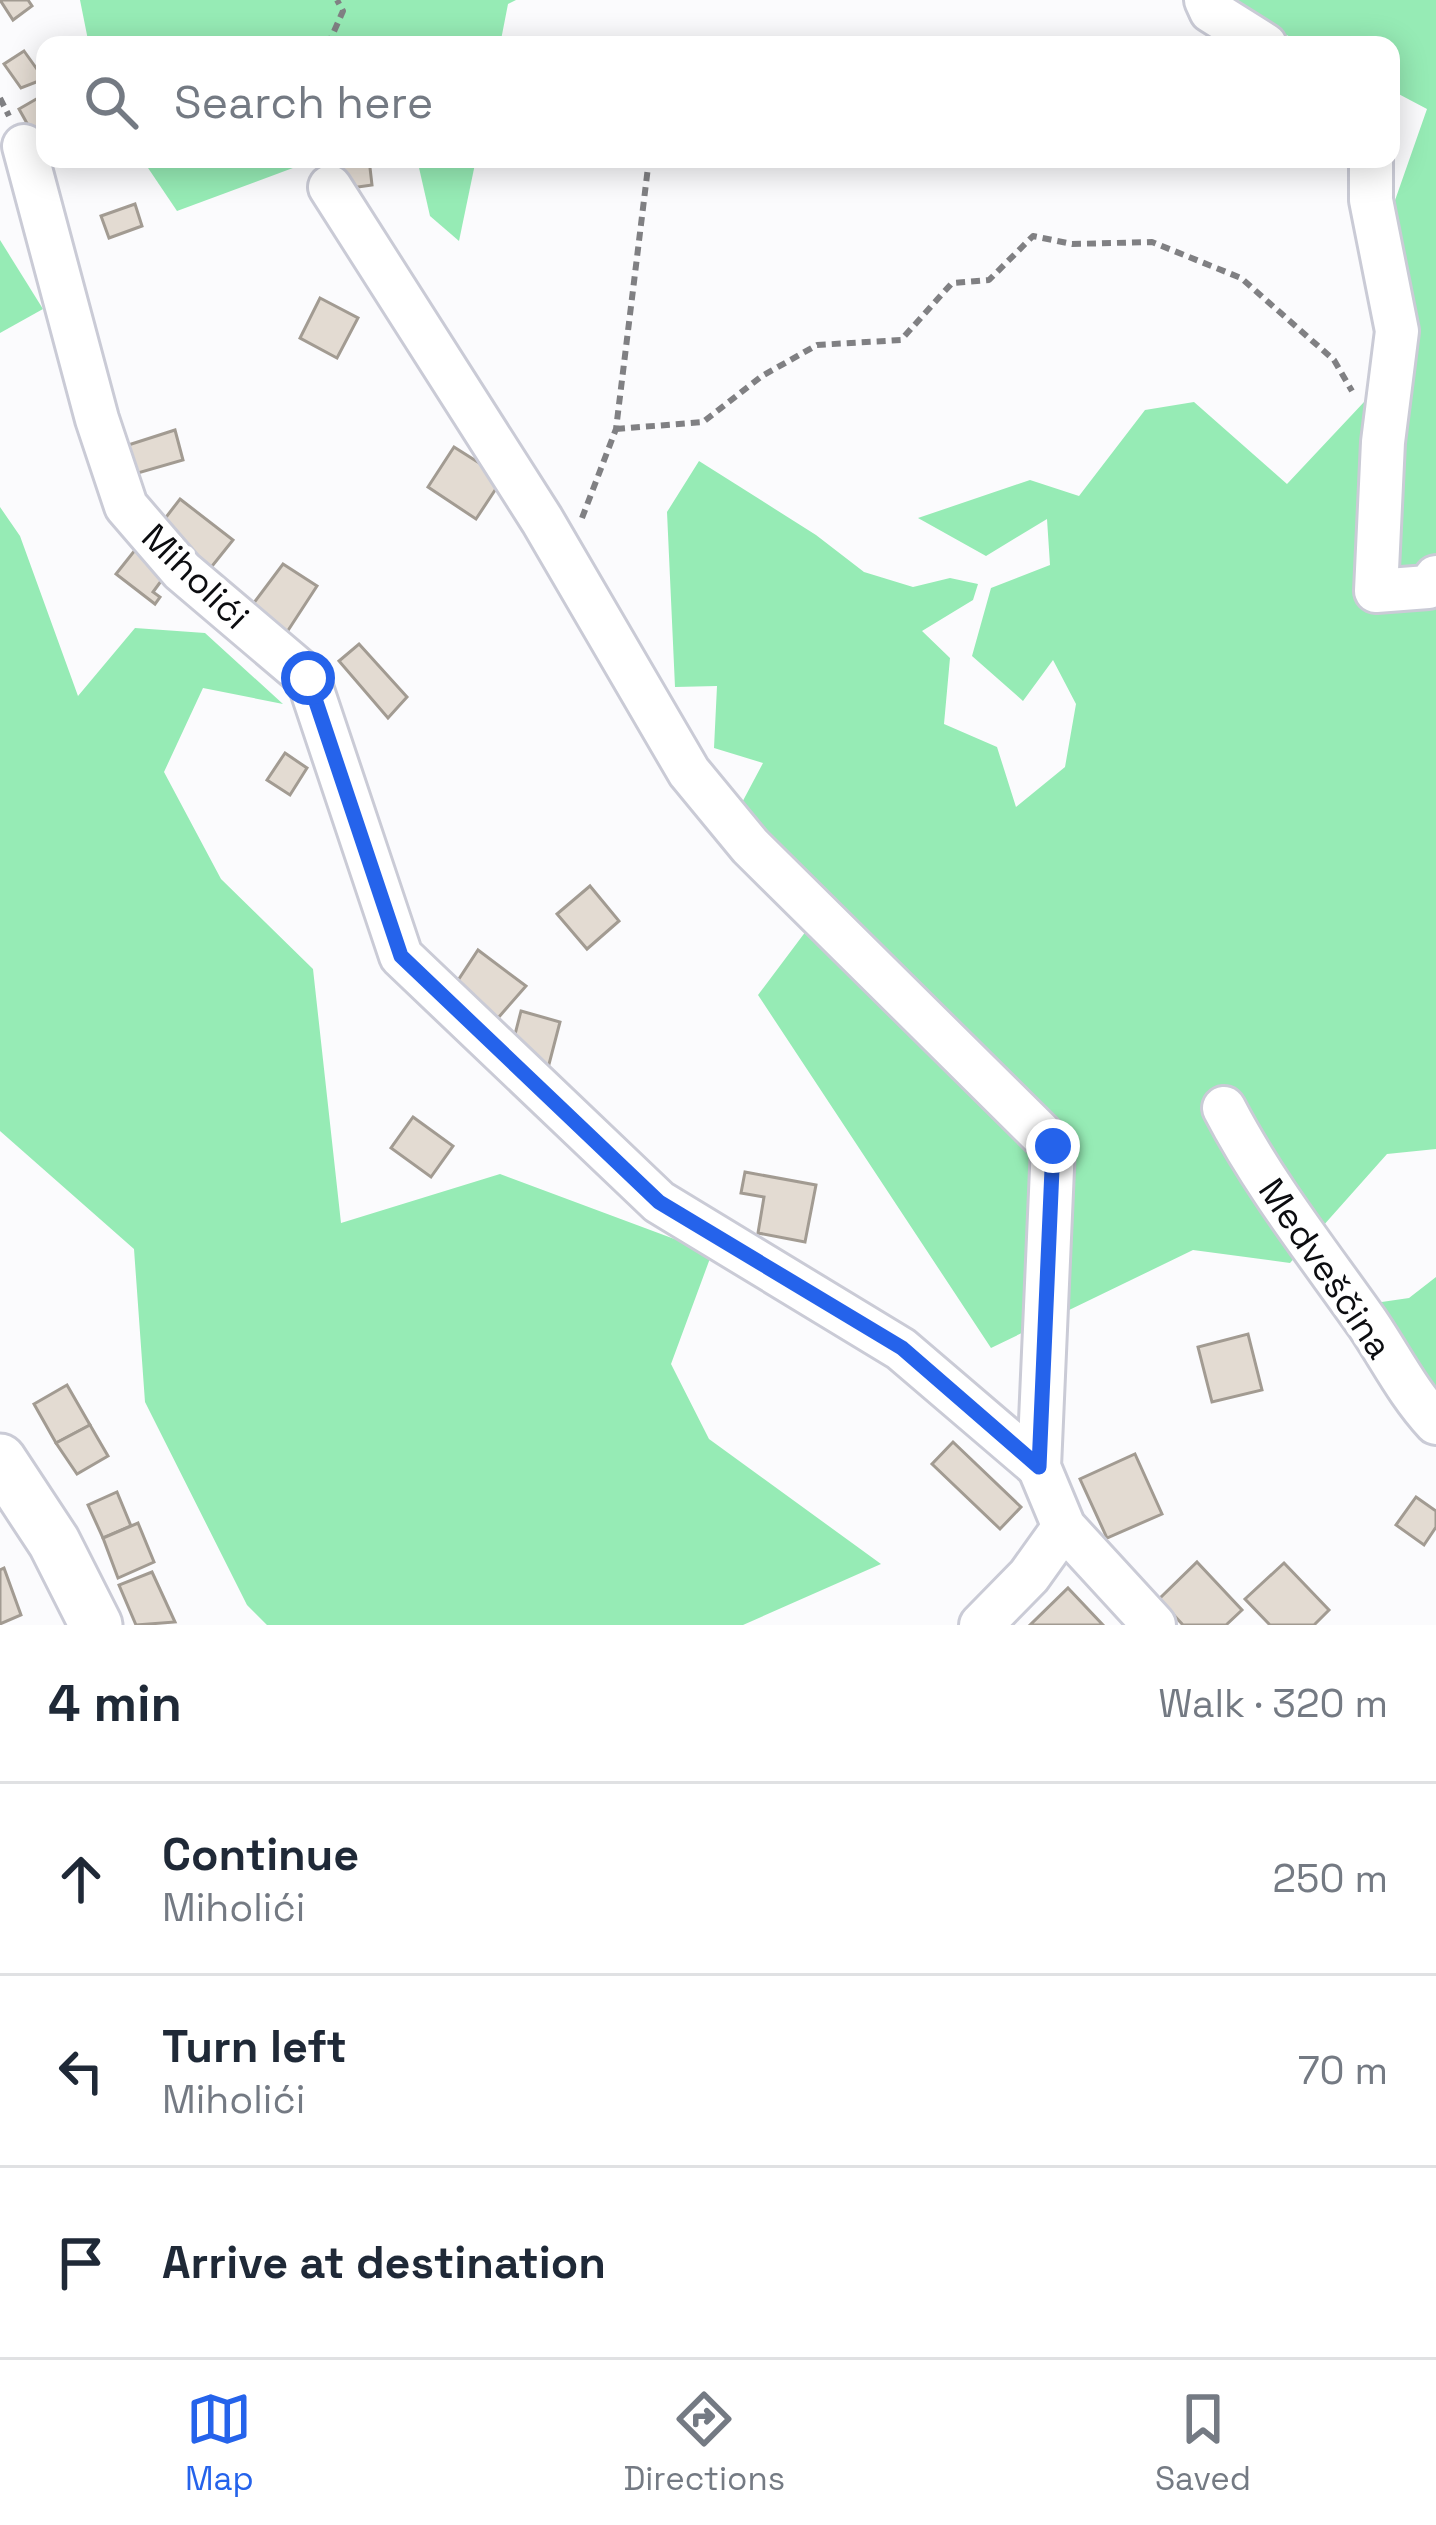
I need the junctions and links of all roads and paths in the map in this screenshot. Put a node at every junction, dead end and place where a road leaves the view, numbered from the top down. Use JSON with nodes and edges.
{"nodes":[{"id":1,"x":338,"y":0,"type":"edge"},
{"id":2,"x":1206,"y":0,"type":"edge"},
{"id":3,"x":332,"y":36,"type":"edge"},
{"id":4,"x":1250,"y":36,"type":"edge"},
{"id":5,"x":24,"y":146,"type":"dead end"},
{"id":6,"x":648,"y":168,"type":"edge"},
{"id":7,"x":1371,"y":168,"type":"edge"},
{"id":8,"x":330,"y":187,"type":"dead end"},
{"id":9,"x":616,"y":429,"type":"junction"},
{"id":10,"x":1383,"y":442,"type":"junction"},
{"id":11,"x":566,"y":561,"type":"junction"},
{"id":12,"x":1436,"y":577,"type":"edge"},
{"id":13,"x":1224,"y":1108,"type":"dead end"},
{"id":14,"x":1436,"y":1423,"type":"edge"},
{"id":15,"x":0,"y":1460,"type":"edge"},
{"id":16,"x":1039,"y":1467,"type":"junction"},
{"id":17,"x":1064,"y":1527,"type":"junction"},
{"id":18,"x":96,"y":1625,"type":"edge"},
{"id":19,"x":982,"y":1625,"type":"edge"},
{"id":20,"x":1154,"y":1625,"type":"edge"}],
"edges":[{"from":1,"to":3,"type":"path"},
{"from":2,"to":4,"type":"street"},
{"from":5,"to":16,"type":"street","name":"Miholići"},
{"from":6,"to":9,"type":"path"},
{"from":7,"to":10,"type":"street"},
{"from":8,"to":11,"type":"street","name":"Miholići"},
{"from":9,"to":10,"type":"path"},
{"from":9,"to":11,"type":"path"},
{"from":10,"to":12,"type":"street"},
{"from":11,"to":16,"type":"street","name":"Miholići"},
{"from":13,"to":14,"type":"street","name":"Medveščina"},
{"from":15,"to":18,"type":"main road"},
{"from":16,"to":17,"type":"street","name":"Miholići"},
{"from":17,"to":19,"type":"street"},
{"from":17,"to":20,"type":"street","name":"Miholići"}]}
